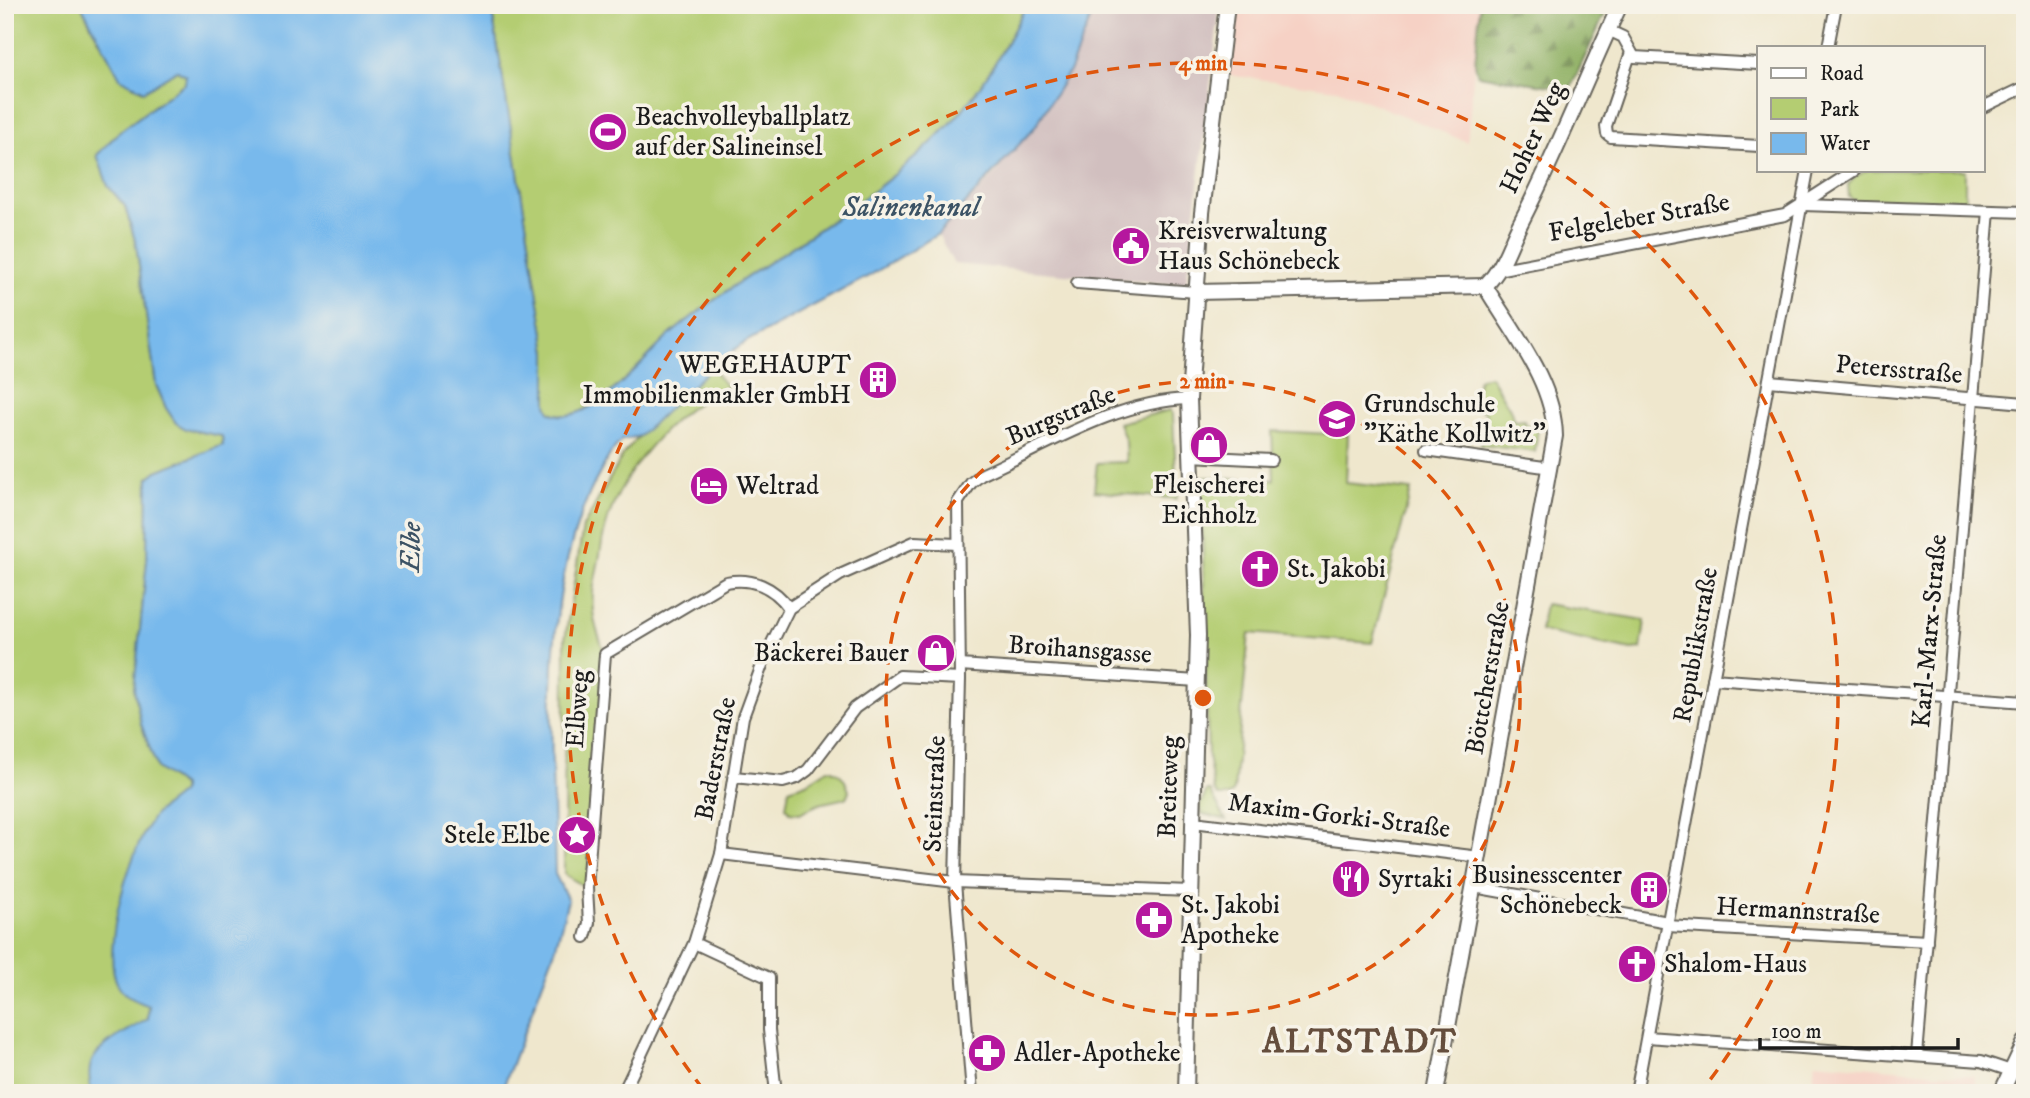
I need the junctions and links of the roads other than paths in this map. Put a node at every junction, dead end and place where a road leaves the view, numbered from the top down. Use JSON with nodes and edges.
{"nodes":[{"id":1,"x":1227,"y":5,"type":"edge"},
{"id":2,"x":1620,"y":5,"type":"edge"},
{"id":3,"x":1836,"y":5,"type":"edge"},
{"id":4,"x":1608,"y":30,"type":"junction"},
{"id":5,"x":1828,"y":46,"type":"edge"},
{"id":6,"x":1631,"y":52,"type":"junction"},
{"id":7,"x":1757,"y":64,"type":"edge"},
{"id":8,"x":2025,"y":87,"type":"edge"},
{"id":9,"x":1984,"y":107,"type":"edge"},
{"id":10,"x":1757,"y":146,"type":"edge"},
{"id":11,"x":1808,"y":172,"type":"edge"},
{"id":12,"x":1852,"y":172,"type":"edge"},
{"id":13,"x":1802,"y":205,"type":"junction"},
{"id":14,"x":1989,"y":211,"type":"junction"},
{"id":15,"x":2025,"y":212,"type":"edge"},
{"id":16,"x":1502,"y":269,"type":"junction"},
{"id":17,"x":1077,"y":284,"type":"dead end"},
{"id":18,"x":1485,"y":286,"type":"junction"},
{"id":19,"x":1196,"y":292,"type":"junction"},
{"id":20,"x":1769,"y":381,"type":"junction"},
{"id":21,"x":1189,"y":399,"type":"junction"},
{"id":22,"x":1973,"y":399,"type":"junction"},
{"id":23,"x":2025,"y":403,"type":"edge"},
{"id":24,"x":1426,"y":450,"type":"dead end"},
{"id":25,"x":1190,"y":456,"type":"junction"},
{"id":26,"x":1271,"y":460,"type":"dead end"},
{"id":27,"x":1551,"y":468,"type":"junction"},
{"id":28,"x":960,"y":495,"type":"joint"},
{"id":29,"x":957,"y":544,"type":"junction"},
{"id":30,"x":789,"y":608,"type":"junction"},
{"id":31,"x":960,"y":665,"type":"junction"},
{"id":32,"x":960,"y":679,"type":"junction"},
{"id":33,"x":1713,"y":679,"type":"junction"},
{"id":34,"x":1197,"y":681,"type":"junction"},
{"id":35,"x":1948,"y":695,"type":"junction"},
{"id":36,"x":2025,"y":702,"type":"edge"},
{"id":37,"x":734,"y":777,"type":"junction"},
{"id":38,"x":1193,"y":822,"type":"junction"},
{"id":39,"x":721,"y":855,"type":"junction"},
{"id":40,"x":1480,"y":858,"type":"junction"},
{"id":41,"x":955,"y":882,"type":"junction"},
{"id":42,"x":1474,"y":887,"type":"junction"},
{"id":43,"x":1190,"y":891,"type":"junction"},
{"id":44,"x":1668,"y":924,"type":"junction"},
{"id":45,"x":585,"y":937,"type":"dead end"},
{"id":46,"x":1927,"y":941,"type":"junction"},
{"id":47,"x":694,"y":943,"type":"junction"},
{"id":48,"x":1647,"y":1037,"type":"junction"},
{"id":49,"x":2025,"y":1042,"type":"edge"},
{"id":50,"x":1917,"y":1055,"type":"junction"},
{"id":51,"x":2011,"y":1071,"type":"junction"},
{"id":52,"x":623,"y":1093,"type":"edge"},
{"id":53,"x":776,"y":1093,"type":"edge"},
{"id":54,"x":972,"y":1093,"type":"edge"},
{"id":55,"x":1186,"y":1093,"type":"edge"},
{"id":56,"x":1436,"y":1093,"type":"edge"},
{"id":57,"x":1636,"y":1093,"type":"edge"},
{"id":58,"x":2001,"y":1093,"type":"edge"}],
"edges":[{"from":1,"to":19,"type":"street","name":"Breiteweg"},
{"from":2,"to":4,"type":"street","name":"Hoher Weg"},
{"from":3,"to":5,"type":"street"},
{"from":4,"to":6,"type":"street"},
{"from":4,"to":16,"type":"street","name":"Hoher Weg"},
{"from":6,"to":7,"type":"street"},
{"from":6,"to":10,"type":"street"},
{"from":8,"to":9,"type":"street"},
{"from":11,"to":13,"type":"street","name":"Republikstraße"},
{"from":12,"to":13,"type":"street","name":"Felgeleber Straße"},
{"from":13,"to":14,"type":"street"},
{"from":13,"to":16,"type":"street","name":"Felgeleber Straße"},
{"from":13,"to":20,"type":"street","name":"Republikstraße"},
{"from":14,"to":15,"type":"street"},
{"from":14,"to":22,"type":"street","name":"Karl-Marx-Straße"},
{"from":16,"to":18,"type":"street","name":"Hoher Weg"},
{"from":17,"to":19,"type":"street"},
{"from":18,"to":19,"type":"street"},
{"from":18,"to":27,"type":"street","name":"Böttcherstraße"},
{"from":19,"to":21,"type":"street","name":"Breiteweg"},
{"from":20,"to":22,"type":"street","name":"Petersstraße"},
{"from":20,"to":33,"type":"street","name":"Republikstraße"},
{"from":21,"to":25,"type":"street","name":"Breiteweg"},
{"from":21,"to":28,"type":"street","name":"Burgstraße"},
{"from":22,"to":23,"type":"street","name":"Petersstraße"},
{"from":22,"to":35,"type":"street","name":"Karl-Marx-Straße"},
{"from":24,"to":27,"type":"street"},
{"from":25,"to":26,"type":"street"},
{"from":25,"to":34,"type":"street","name":"Breiteweg"},
{"from":27,"to":40,"type":"street","name":"Böttcherstraße"},
{"from":28,"to":29,"type":"street","name":"Steinstraße"},
{"from":29,"to":30,"type":"street"},
{"from":29,"to":31,"type":"street","name":"Steinstraße"},
{"from":30,"to":37,"type":"street","name":"Baderstraße"},
{"from":30,"to":45,"type":"street","name":"Elbweg"},
{"from":31,"to":32,"type":"street","name":"Steinstraße"},
{"from":31,"to":34,"type":"street","name":"Broihansgasse"},
{"from":32,"to":37,"type":"street"},
{"from":32,"to":41,"type":"street","name":"Steinstraße"},
{"from":33,"to":35,"type":"street"},
{"from":33,"to":44,"type":"street","name":"Republikstraße"},
{"from":34,"to":38,"type":"street","name":"Breiteweg"},
{"from":35,"to":36,"type":"street"},
{"from":35,"to":46,"type":"street","name":"Karl-Marx-Straße"},
{"from":37,"to":39,"type":"street","name":"Baderstraße"},
{"from":38,"to":40,"type":"street","name":"Maxim-Gorki-Straße"},
{"from":38,"to":43,"type":"street","name":"Breiteweg"},
{"from":39,"to":41,"type":"street"},
{"from":39,"to":47,"type":"street","name":"Baderstraße"},
{"from":40,"to":42,"type":"street","name":"Böttcherstraße"},
{"from":41,"to":43,"type":"street"},
{"from":41,"to":54,"type":"street","name":"Steinstraße"},
{"from":42,"to":44,"type":"street","name":"Hermannstraße"},
{"from":42,"to":56,"type":"street","name":"Böttcherstraße"},
{"from":43,"to":55,"type":"street","name":"Breiteweg"},
{"from":44,"to":46,"type":"street","name":"Hermannstraße"},
{"from":44,"to":48,"type":"street","name":"Republikstraße"},
{"from":46,"to":50,"type":"street","name":"Karl-Marx-Straße"},
{"from":47,"to":52,"type":"street","name":"Baderstraße"},
{"from":47,"to":53,"type":"street"},
{"from":48,"to":50,"type":"street"},
{"from":48,"to":57,"type":"street","name":"Republikstraße"},
{"from":49,"to":51,"type":"street"},
{"from":50,"to":51,"type":"street"},
{"from":51,"to":58,"type":"street"}]}
